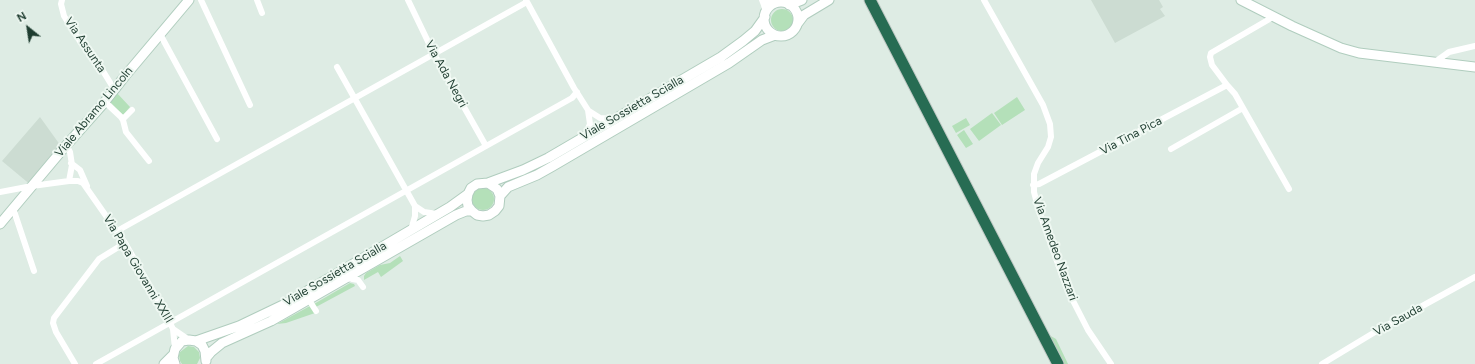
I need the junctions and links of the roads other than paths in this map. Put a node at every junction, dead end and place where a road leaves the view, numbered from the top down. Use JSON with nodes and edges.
{"nodes":[{"id":1,"x":62,"y":0,"type":"edge"},
{"id":2,"x":189,"y":0,"type":"edge"},
{"id":3,"x":201,"y":0,"type":"edge"},
{"id":4,"x":257,"y":0,"type":"edge"},
{"id":5,"x":408,"y":0,"type":"edge"},
{"id":6,"x":762,"y":0,"type":"edge"},
{"id":7,"x":802,"y":0,"type":"edge"},
{"id":8,"x":829,"y":0,"type":"edge"},
{"id":9,"x":870,"y":0,"type":"edge"},
{"id":10,"x":984,"y":0,"type":"edge"},
{"id":11,"x":1241,"y":0,"type":"edge"},
{"id":12,"x":526,"y":1,"type":"edge"},
{"id":13,"x":776,"y":4,"type":"junction"},
{"id":14,"x":789,"y":5,"type":"junction"},
{"id":15,"x":262,"y":13,"type":"dead end"},
{"id":16,"x":765,"y":15,"type":"junction"},
{"id":17,"x":1274,"y":17,"type":"junction"},
{"id":18,"x":798,"y":23,"type":"junction"},
{"id":19,"x":160,"y":34,"type":"junction"},
{"id":20,"x":775,"y":35,"type":"junction"},
{"id":21,"x":1475,"y":46,"type":"edge"},
{"id":22,"x":434,"y":54,"type":"junction"},
{"id":23,"x":1434,"y":63,"type":"junction"},
{"id":24,"x":337,"y":67,"type":"dead end"},
{"id":25,"x":1475,"y":67,"type":"edge"},
{"id":26,"x":1227,"y":85,"type":"junction"},
{"id":27,"x":114,"y":89,"type":"junction"},
{"id":28,"x":577,"y":92,"type":"junction"},
{"id":29,"x":354,"y":98,"type":"junction"},
{"id":30,"x":105,"y":102,"type":"junction"},
{"id":31,"x":250,"y":105,"type":"dead end"},
{"id":32,"x":1243,"y":108,"type":"junction"},
{"id":33,"x":132,"y":110,"type":"dead end"},
{"id":34,"x":588,"y":110,"type":"junction"},
{"id":35,"x":123,"y":119,"type":"junction"},
{"id":36,"x":613,"y":119,"type":"junction"},
{"id":37,"x":585,"y":136,"type":"junction"},
{"id":38,"x":218,"y":139,"type":"dead end"},
{"id":39,"x":66,"y":145,"type":"junction"},
{"id":40,"x":486,"y":146,"type":"junction"},
{"id":41,"x":1171,"y":148,"type":"dead end"},
{"id":42,"x":149,"y":161,"type":"dead end"},
{"id":43,"x":72,"y":163,"type":"junction"},
{"id":44,"x":69,"y":182,"type":"junction"},
{"id":45,"x":488,"y":183,"type":"junction"},
{"id":46,"x":1033,"y":185,"type":"junction"},
{"id":47,"x":32,"y":186,"type":"junction"},
{"id":48,"x":1289,"y":189,"type":"dead end"},
{"id":49,"x":89,"y":190,"type":"junction"},
{"id":50,"x":406,"y":190,"type":"junction"},
{"id":51,"x":0,"y":192,"type":"edge"},
{"id":52,"x":468,"y":194,"type":"junction"},
{"id":53,"x":500,"y":196,"type":"junction"},
{"id":54,"x":415,"y":206,"type":"junction"},
{"id":55,"x":13,"y":208,"type":"junction"},
{"id":56,"x":472,"y":211,"type":"junction"},
{"id":57,"x":438,"y":214,"type":"junction"},
{"id":58,"x":0,"y":224,"type":"edge"},
{"id":59,"x":411,"y":230,"type":"junction"},
{"id":60,"x":117,"y":231,"type":"junction"},
{"id":61,"x":126,"y":244,"type":"junction"},
{"id":62,"x":362,"y":269,"type":"junction"},
{"id":63,"x":34,"y":271,"type":"dead end"},
{"id":64,"x":1475,"y":277,"type":"edge"},
{"id":65,"x":347,"y":278,"type":"junction"},
{"id":66,"x":309,"y":300,"type":"junction"},
{"id":67,"x":315,"y":310,"type":"dead end"},
{"id":68,"x":170,"y":323,"type":"junction"},
{"id":69,"x":173,"y":329,"type":"junction"},
{"id":70,"x":193,"y":340,"type":"junction"},
{"id":71,"x":174,"y":352,"type":"junction"},
{"id":72,"x":205,"y":361,"type":"edge"},
{"id":73,"x":75,"y":364,"type":"edge"},
{"id":74,"x":96,"y":364,"type":"edge"},
{"id":75,"x":164,"y":364,"type":"edge"},
{"id":76,"x":175,"y":364,"type":"edge"},
{"id":77,"x":1058,"y":364,"type":"edge"},
{"id":78,"x":1111,"y":364,"type":"edge"},
{"id":79,"x":1322,"y":364,"type":"edge"}],
"edges":[{"from":1,"to":27,"type":"street","name":"Via Assunta"},
{"from":2,"to":19,"type":"street","name":"Viale Abramo Lincoln"},
{"from":3,"to":31,"type":"street"},
{"from":4,"to":15,"type":"street"},
{"from":5,"to":22,"type":"street","name":"Via Ada Negri"},
{"from":6,"to":13,"type":"street"},
{"from":6,"to":16,"type":"street"},
{"from":7,"to":14,"type":"street"},
{"from":8,"to":18,"type":"street","name":"Viale Sossietta Scialla"},
{"from":9,"to":77,"type":"highway"},
{"from":10,"to":46,"type":"street","name":"Via Amedeo Nazzari"},
{"from":11,"to":17,"type":"street"},
{"from":12,"to":22,"type":"street"},
{"from":12,"to":28,"type":"street"},
{"from":13,"to":14,"type":"street"},
{"from":13,"to":16,"type":"street","name":"Viale Sossietta Scialla"},
{"from":14,"to":18,"type":"street"},
{"from":16,"to":20,"type":"street"},
{"from":16,"to":36,"type":"street","name":"Viale Sossietta Scialla"},
{"from":17,"to":23,"type":"street"},
{"from":17,"to":26,"type":"street"},
{"from":18,"to":20,"type":"street","name":"Viale Sossietta Scialla"},
{"from":19,"to":27,"type":"street","name":"Viale Abramo Lincoln"},
{"from":19,"to":38,"type":"street"},
{"from":20,"to":53,"type":"street","name":"Viale Sossietta Scialla"},
{"from":21,"to":23,"type":"street"},
{"from":22,"to":29,"type":"street"},
{"from":22,"to":40,"type":"street","name":"Via Ada Negri"},
{"from":23,"to":25,"type":"street"},
{"from":24,"to":29,"type":"street"},
{"from":26,"to":32,"type":"street"},
{"from":26,"to":46,"type":"street","name":"Via Tina Pica"},
{"from":27,"to":30,"type":"street","name":"Viale Abramo Lincoln"},
{"from":28,"to":34,"type":"street"},
{"from":28,"to":40,"type":"street"},
{"from":29,"to":50,"type":"street"},
{"from":29,"to":60,"type":"street"},
{"from":30,"to":35,"type":"street"},
{"from":30,"to":39,"type":"street","name":"Viale Abramo Lincoln"},
{"from":32,"to":41,"type":"street"},
{"from":32,"to":48,"type":"street"},
{"from":33,"to":35,"type":"street"},
{"from":34,"to":36,"type":"street"},
{"from":34,"to":37,"type":"street"},
{"from":35,"to":42,"type":"street"},
{"from":36,"to":37,"type":"street","name":"Viale Sossietta Scialla"},
{"from":37,"to":45,"type":"street","name":"Viale Sossietta Scialla"},
{"from":39,"to":43,"type":"street"},
{"from":39,"to":47,"type":"street","name":"Viale Abramo Lincoln"},
{"from":40,"to":50,"type":"street"},
{"from":43,"to":44,"type":"street"},
{"from":43,"to":49,"type":"street","name":"Via Papa Giovanni XXIII"},
{"from":44,"to":47,"type":"street"},
{"from":44,"to":49,"type":"street","name":"Via Papa Giovanni XXIII"},
{"from":45,"to":52,"type":"street","name":"Viale Sossietta Scialla"},
{"from":45,"to":53,"type":"street"},
{"from":46,"to":78,"type":"street","name":"Via Amedeo Nazzari"},
{"from":47,"to":51,"type":"street"},
{"from":47,"to":55,"type":"street","name":"Viale Abramo Lincoln"},
{"from":49,"to":60,"type":"street","name":"Via Papa Giovanni XXIII"},
{"from":50,"to":54,"type":"street"},
{"from":50,"to":68,"type":"street"},
{"from":52,"to":56,"type":"street"},
{"from":52,"to":57,"type":"street","name":"Viale Sossietta Scialla"},
{"from":53,"to":56,"type":"street","name":"Viale Sossietta Scialla"},
{"from":54,"to":57,"type":"street"},
{"from":54,"to":59,"type":"street"},
{"from":55,"to":58,"type":"street","name":"Viale Abramo Lincoln"},
{"from":55,"to":63,"type":"street"},
{"from":56,"to":62,"type":"street","name":"Viale Sossietta Scialla"},
{"from":57,"to":59,"type":"street","name":"Viale Sossietta Scialla"},
{"from":59,"to":70,"type":"street","name":"Viale Sossietta Scialla"},
{"from":60,"to":61,"type":"street","name":"Via Papa Giovanni XXIII"},
{"from":61,"to":68,"type":"street","name":"Via Papa Giovanni XXIII"},
{"from":61,"to":73,"type":"street"},
{"from":62,"to":65,"type":"street","name":"Viale Sossietta Scialla"},
{"from":62,"to":65,"type":"street"},
{"from":64,"to":79,"type":"street","name":"Via Sauda"},
{"from":65,"to":66,"type":"street","name":"Viale Sossietta Scialla"},
{"from":66,"to":67,"type":"street"},
{"from":66,"to":72,"type":"street","name":"Viale Sossietta Scialla"},
{"from":68,"to":69,"type":"street","name":"Via Papa Giovanni XXIII"},
{"from":68,"to":74,"type":"street"},
{"from":69,"to":70,"type":"street","name":"Via Papa Giovanni XXIII"},
{"from":69,"to":71,"type":"street","name":"Via Papa Giovanni XXIII"},
{"from":70,"to":71,"type":"street","name":"Viale Sossietta Scialla"},
{"from":70,"to":72,"type":"street","name":"Viale Sossietta Scialla"},
{"from":71,"to":75,"type":"street","name":"Viale Sossietta Scialla"},
{"from":71,"to":76,"type":"street"}]}
